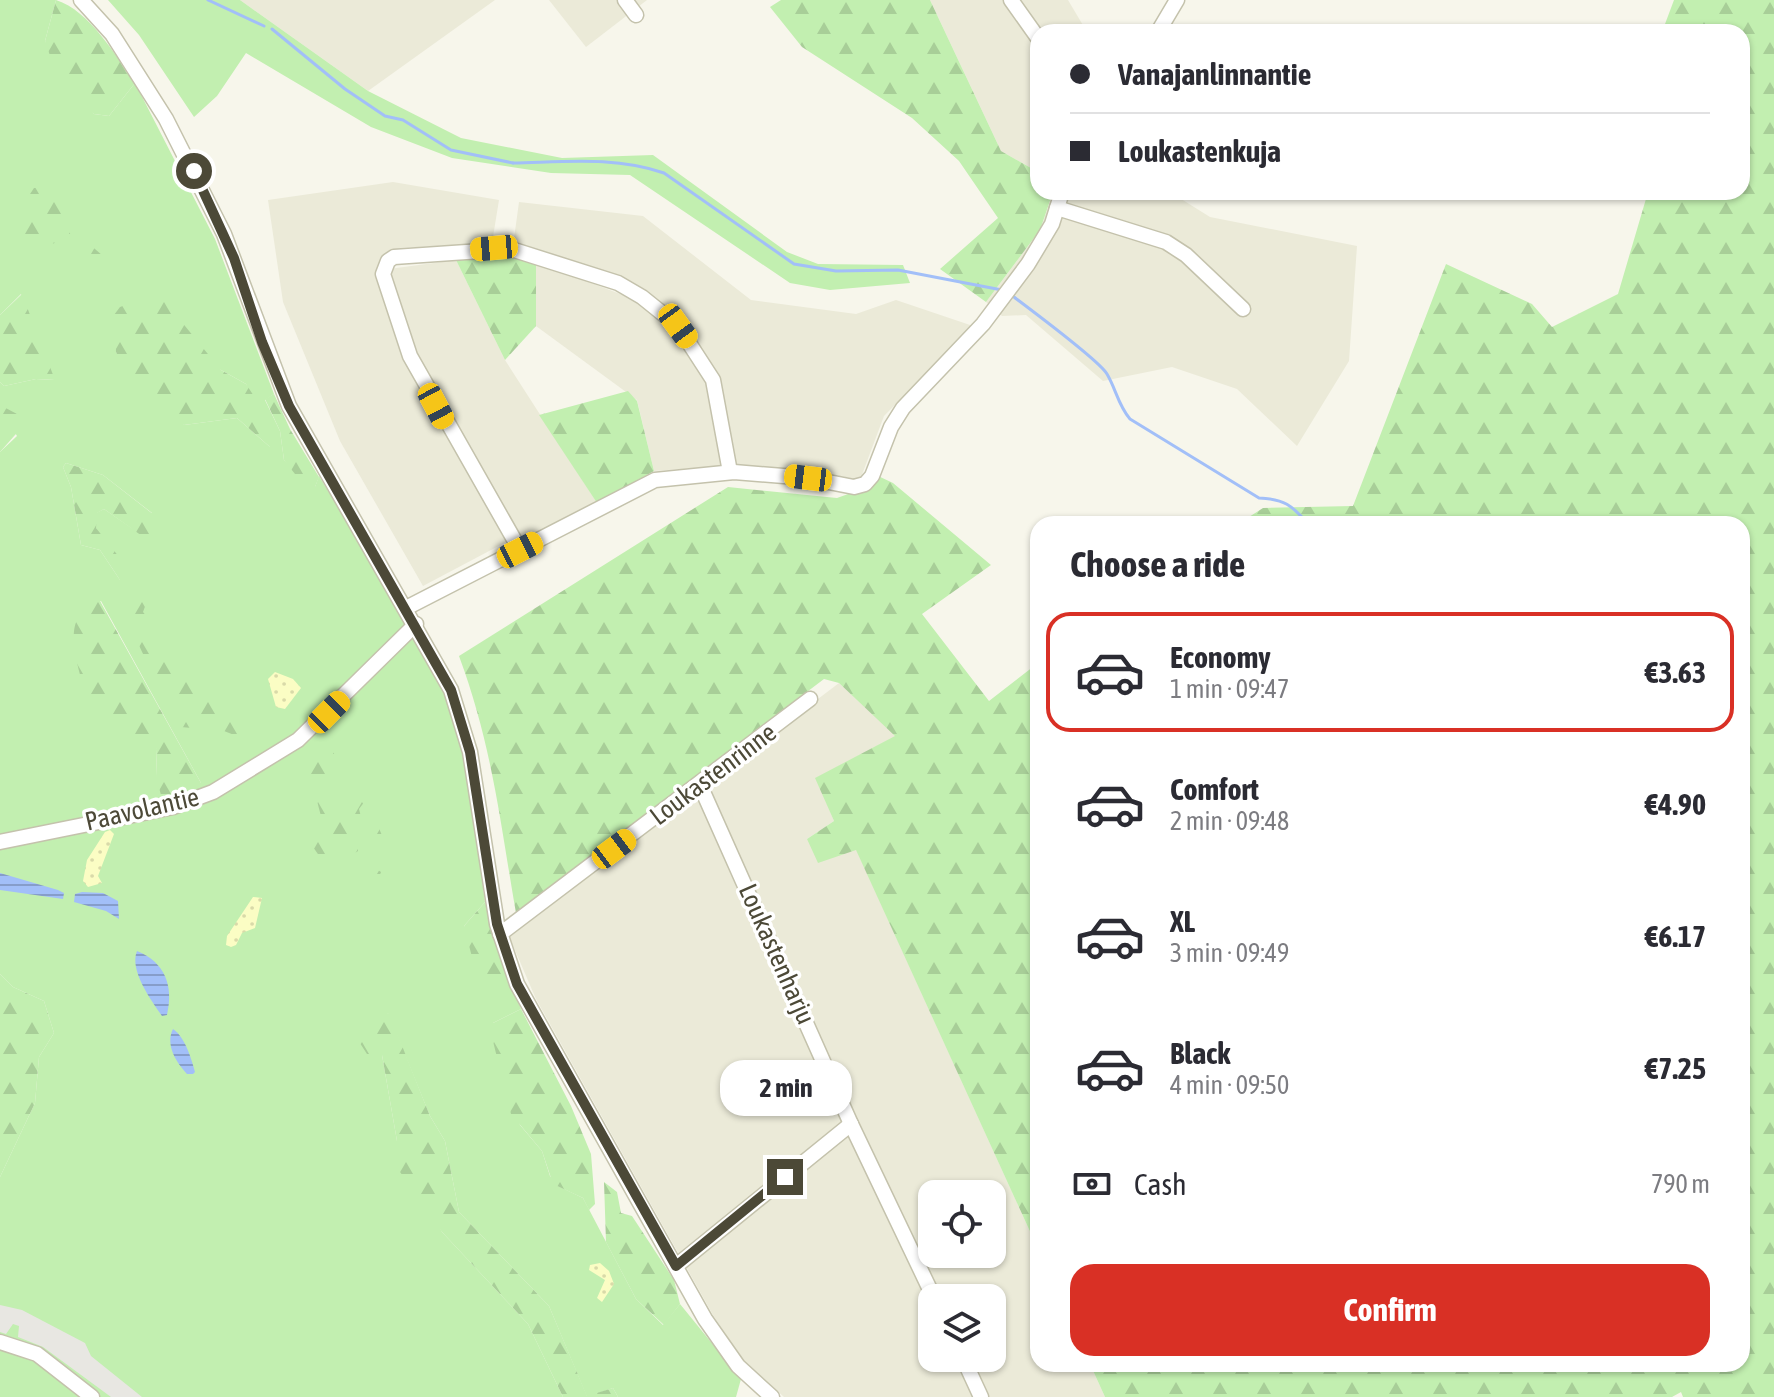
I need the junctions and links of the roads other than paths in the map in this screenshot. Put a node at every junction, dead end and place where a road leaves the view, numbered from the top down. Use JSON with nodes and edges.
{"nodes":[{"id":1,"x":81,"y":0,"type":"edge"},
{"id":2,"x":625,"y":0,"type":"edge"},
{"id":3,"x":1011,"y":0,"type":"edge"},
{"id":4,"x":1177,"y":0,"type":"edge"},
{"id":5,"x":636,"y":15,"type":"dead end"},
{"id":6,"x":1163,"y":24,"type":"edge"},
{"id":7,"x":1030,"y":27,"type":"edge"},
{"id":8,"x":1060,"y":200,"type":"edge"},
{"id":9,"x":1057,"y":208,"type":"junction"},
{"id":10,"x":1243,"y":309,"type":"dead end"},
{"id":11,"x":730,"y":472,"type":"junction"},
{"id":12,"x":520,"y":550,"type":"junction"},
{"id":13,"x":406,"y":608,"type":"junction"},
{"id":14,"x":416,"y":624,"type":"junction"},
{"id":15,"x":810,"y":699,"type":"dead end"},
{"id":16,"x":700,"y":785,"type":"junction"},
{"id":17,"x":0,"y":842,"type":"edge"},
{"id":18,"x":500,"y":934,"type":"junction"},
{"id":19,"x":851,"y":1124,"type":"junction"},
{"id":20,"x":676,"y":1266,"type":"junction"},
{"id":21,"x":927,"y":1284,"type":"edge"},
{"id":22,"x":0,"y":1342,"type":"edge"},
{"id":23,"x":969,"y":1372,"type":"edge"},
{"id":24,"x":92,"y":1397,"type":"edge"},
{"id":25,"x":772,"y":1397,"type":"edge"},
{"id":26,"x":981,"y":1397,"type":"edge"}],
"edges":[{"from":1,"to":13,"type":"street"},
{"from":2,"to":5,"type":"street"},
{"from":3,"to":7,"type":"street"},
{"from":4,"to":6,"type":"street"},
{"from":8,"to":9,"type":"street"},
{"from":9,"to":10,"type":"street"},
{"from":9,"to":11,"type":"street"},
{"from":11,"to":12,"type":"street"},
{"from":11,"to":12,"type":"street"},
{"from":12,"to":13,"type":"street"},
{"from":13,"to":14,"type":"street"},
{"from":14,"to":17,"type":"street","name":"Paavolantie"},
{"from":14,"to":18,"type":"street"},
{"from":15,"to":16,"type":"street","name":"Loukastenrinne"},
{"from":16,"to":18,"type":"street","name":"Loukastenrinne"},
{"from":16,"to":19,"type":"street","name":"Loukastenharju"},
{"from":18,"to":20,"type":"street"},
{"from":19,"to":20,"type":"street"},
{"from":19,"to":21,"type":"street","name":"Loukastenharju"},
{"from":20,"to":25,"type":"street"},
{"from":22,"to":24,"type":"street"},
{"from":23,"to":26,"type":"street"}]}
